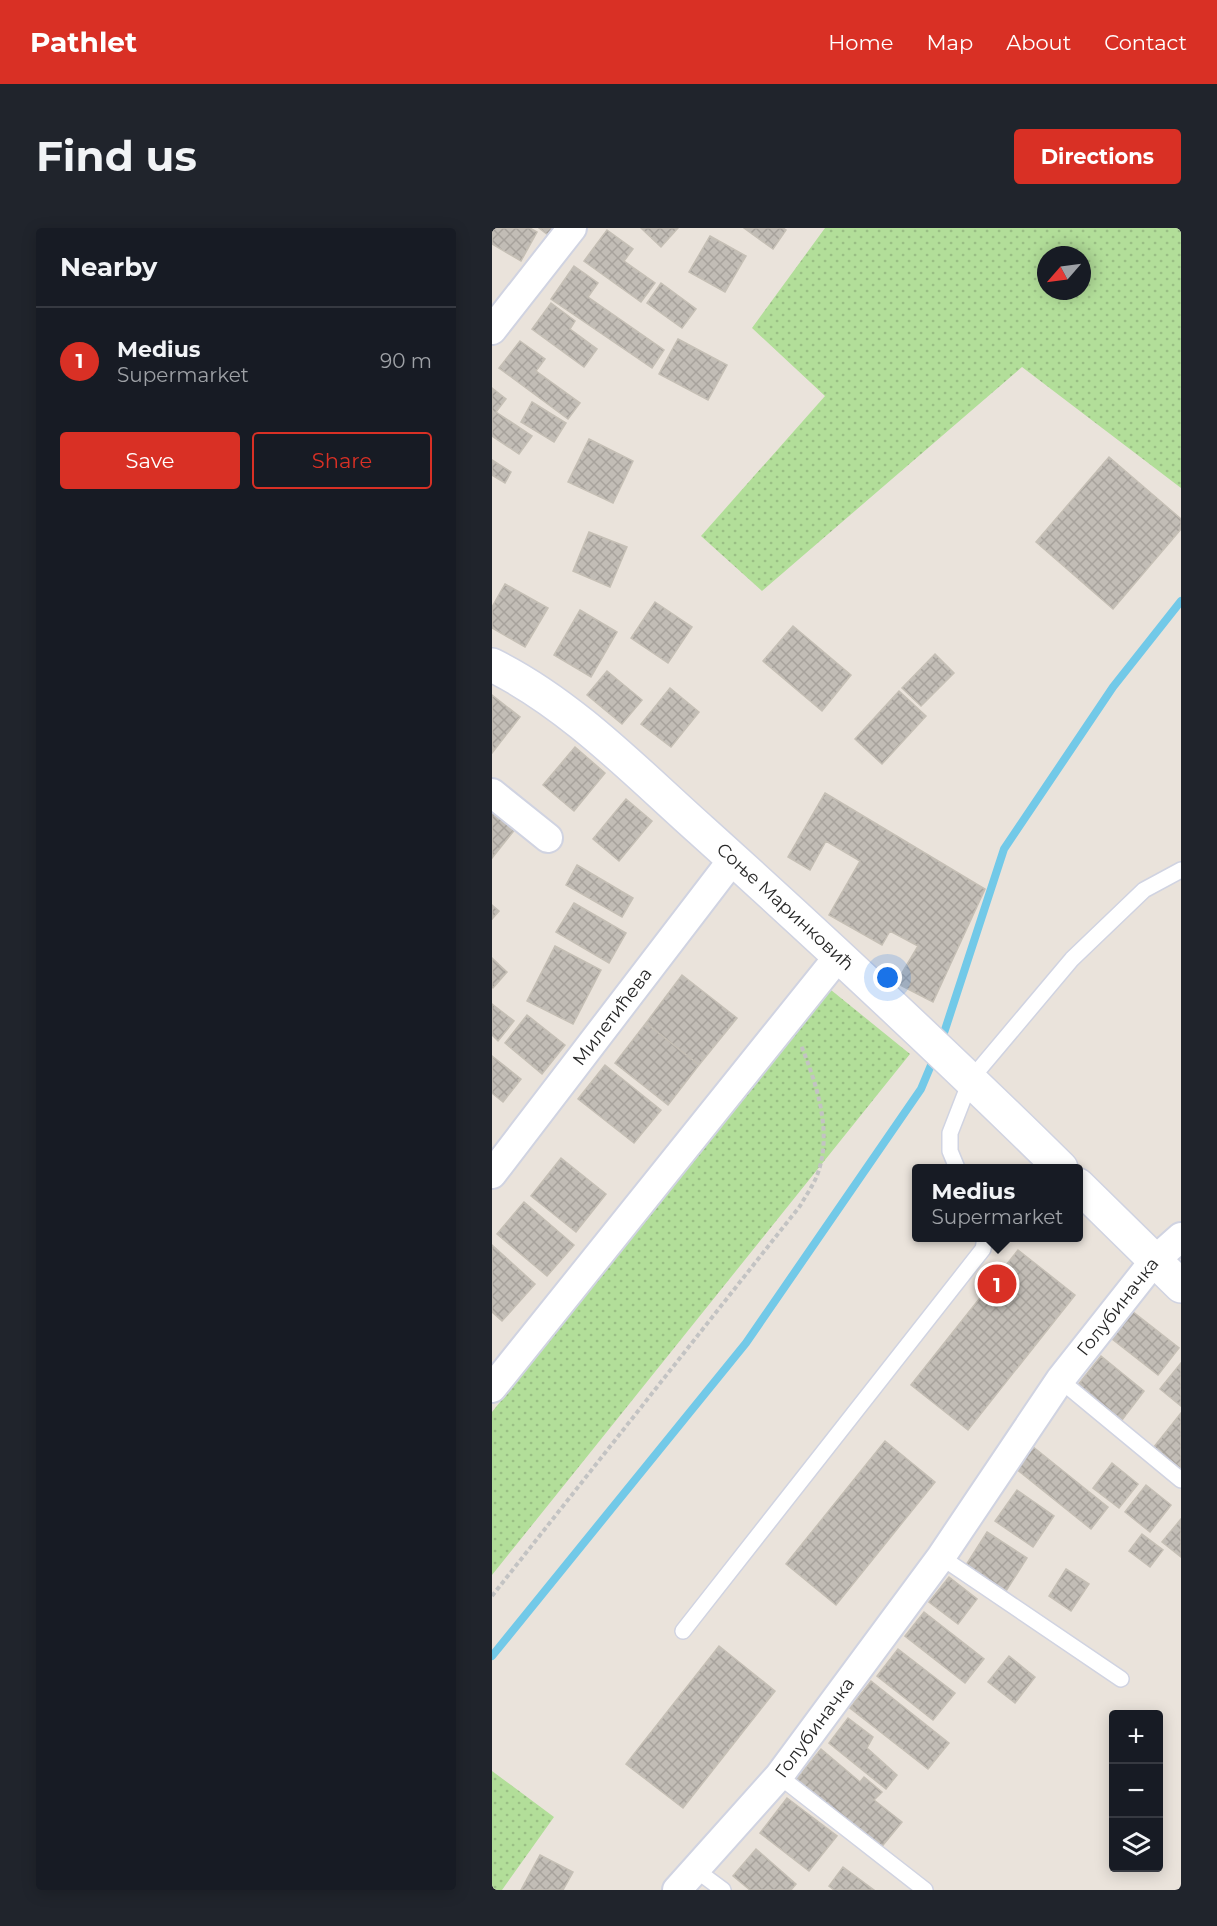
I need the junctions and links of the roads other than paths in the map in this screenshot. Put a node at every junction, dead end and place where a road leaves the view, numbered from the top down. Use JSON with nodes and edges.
{"nodes":[{"id":1,"x":572,"y":228,"type":"edge"},
{"id":2,"x":492,"y":330,"type":"edge"},
{"id":3,"x":492,"y":665,"type":"edge"},
{"id":4,"x":492,"y":793,"type":"edge"},
{"id":5,"x":548,"y":838,"type":"dead end"},
{"id":6,"x":733,"y":859,"type":"junction"},
{"id":7,"x":1181,"y":870,"type":"edge"},
{"id":8,"x":838,"y":957,"type":"junction"},
{"id":9,"x":967,"y":1075,"type":"junction"},
{"id":10,"x":955,"y":1164,"type":"edge"},
{"id":11,"x":1057,"y":1164,"type":"edge"},
{"id":12,"x":492,"y":1174,"type":"edge"},
{"id":13,"x":1083,"y":1190,"type":"edge"},
{"id":14,"x":1181,"y":1237,"type":"edge"},
{"id":15,"x":984,"y":1242,"type":"edge"},
{"id":16,"x":1154,"y":1261,"type":"junction"},
{"id":17,"x":1181,"y":1286,"type":"edge"},
{"id":18,"x":1060,"y":1380,"type":"junction"},
{"id":19,"x":492,"y":1388,"type":"edge"},
{"id":20,"x":1181,"y":1480,"type":"edge"},
{"id":21,"x":941,"y":1557,"type":"junction"},
{"id":22,"x":683,"y":1631,"type":"dead end"},
{"id":23,"x":1121,"y":1679,"type":"dead end"},
{"id":24,"x":779,"y":1776,"type":"junction"},
{"id":25,"x":687,"y":1880,"type":"edge"},
{"id":26,"x":723,"y":1890,"type":"edge"},
{"id":27,"x":925,"y":1890,"type":"edge"}],
"edges":[{"from":1,"to":2,"type":"street"},
{"from":3,"to":6,"type":"street","name":"Соње Маринковић"},
{"from":4,"to":5,"type":"street"},
{"from":6,"to":8,"type":"street","name":"Соње Маринковић"},
{"from":6,"to":12,"type":"street","name":"Милетићева"},
{"from":7,"to":9,"type":"lane"},
{"from":8,"to":9,"type":"street","name":"Соње Маринковић"},
{"from":8,"to":19,"type":"street"},
{"from":9,"to":10,"type":"lane"},
{"from":9,"to":11,"type":"street","name":"Соње Маринковић"},
{"from":13,"to":16,"type":"street"},
{"from":14,"to":16,"type":"street","name":"Голубиначка"},
{"from":15,"to":22,"type":"lane"},
{"from":16,"to":17,"type":"street"},
{"from":16,"to":18,"type":"street","name":"Голубиначка"},
{"from":18,"to":20,"type":"lane"},
{"from":18,"to":21,"type":"street","name":"Голубиначка"},
{"from":21,"to":23,"type":"lane"},
{"from":21,"to":24,"type":"street","name":"Голубиначка"},
{"from":24,"to":25,"type":"street","name":"Голубиначка"},
{"from":24,"to":27,"type":"lane"},
{"from":25,"to":26,"type":"lane"}]}
